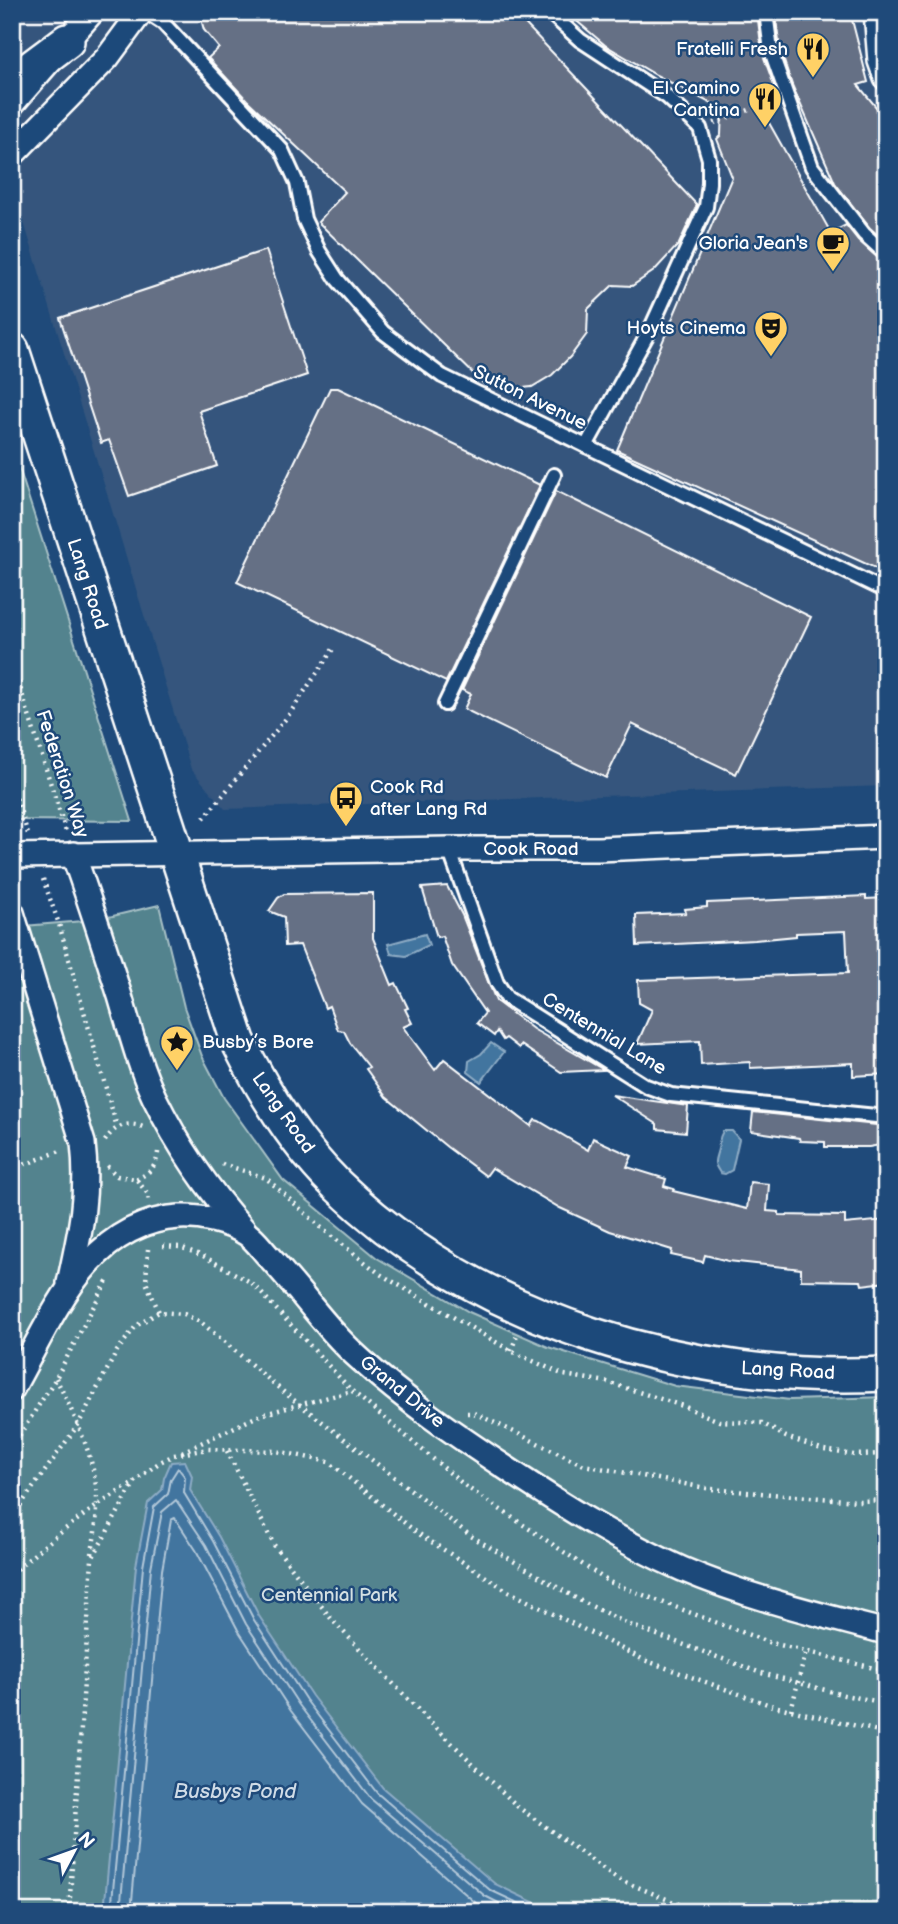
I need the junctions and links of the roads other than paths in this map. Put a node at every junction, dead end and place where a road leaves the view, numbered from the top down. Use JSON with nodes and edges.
{"nodes":[{"id":1,"x":93,"y":12,"type":"edge"},
{"id":2,"x":143,"y":12,"type":"edge"},
{"id":3,"x":549,"y":12,"type":"edge"},
{"id":4,"x":766,"y":12,"type":"edge"},
{"id":5,"x":876,"y":12,"type":"edge"},
{"id":6,"x":67,"y":41,"type":"junction"},
{"id":7,"x":886,"y":78,"type":"edge"},
{"id":8,"x":12,"y":82,"type":"edge"},
{"id":9,"x":12,"y":104,"type":"edge"},
{"id":10,"x":12,"y":155,"type":"edge"},
{"id":11,"x":886,"y":254,"type":"edge"},
{"id":12,"x":12,"y":351,"type":"edge"},
{"id":13,"x":586,"y":446,"type":"junction"},
{"id":14,"x":554,"y":475,"type":"dead end"},
{"id":15,"x":886,"y":591,"type":"edge"},
{"id":16,"x":445,"y":704,"type":"dead end"},
{"id":17,"x":886,"y":837,"type":"edge"},
{"id":18,"x":449,"y":849,"type":"junction"},
{"id":19,"x":176,"y":853,"type":"junction"},
{"id":20,"x":73,"y":854,"type":"junction"},
{"id":21,"x":23,"y":855,"type":"edge"},
{"id":22,"x":12,"y":914,"type":"edge"},
{"id":23,"x":886,"y":1117,"type":"edge"},
{"id":24,"x":248,"y":1234,"type":"junction"},
{"id":25,"x":69,"y":1286,"type":"junction"},
{"id":26,"x":886,"y":1374,"type":"edge"},
{"id":27,"x":12,"y":1389,"type":"edge"},
{"id":28,"x":886,"y":1632,"type":"edge"}],
"edges":[{"from":1,"to":6,"type":"street"},
{"from":2,"to":10,"type":"street"},
{"from":2,"to":13,"type":"lane","name":"Sutton Avenue"},
{"from":3,"to":13,"type":"lane","name":"Sutton Avenue"},
{"from":4,"to":11,"type":"lane"},
{"from":5,"to":7,"type":"street"},
{"from":6,"to":8,"type":"street"},
{"from":6,"to":9,"type":"street"},
{"from":12,"to":19,"type":"street","name":"Lang Road"},
{"from":13,"to":15,"type":"lane"},
{"from":14,"to":16,"type":"lane"},
{"from":17,"to":18,"type":"street","name":"Cook Road"},
{"from":18,"to":19,"type":"street","name":"Cook Road"},
{"from":18,"to":23,"type":"lane","name":"Centennial Lane"},
{"from":19,"to":20,"type":"street","name":"Cook Road"},
{"from":19,"to":26,"type":"street","name":"Lang Road"},
{"from":20,"to":21,"type":"street","name":"Cook Road"},
{"from":20,"to":24,"type":"street"},
{"from":22,"to":25,"type":"street"},
{"from":24,"to":25,"type":"street","name":"Grand Drive"},
{"from":24,"to":28,"type":"street","name":"Grand Drive"},
{"from":25,"to":27,"type":"street","name":"Grand Drive"}]}
